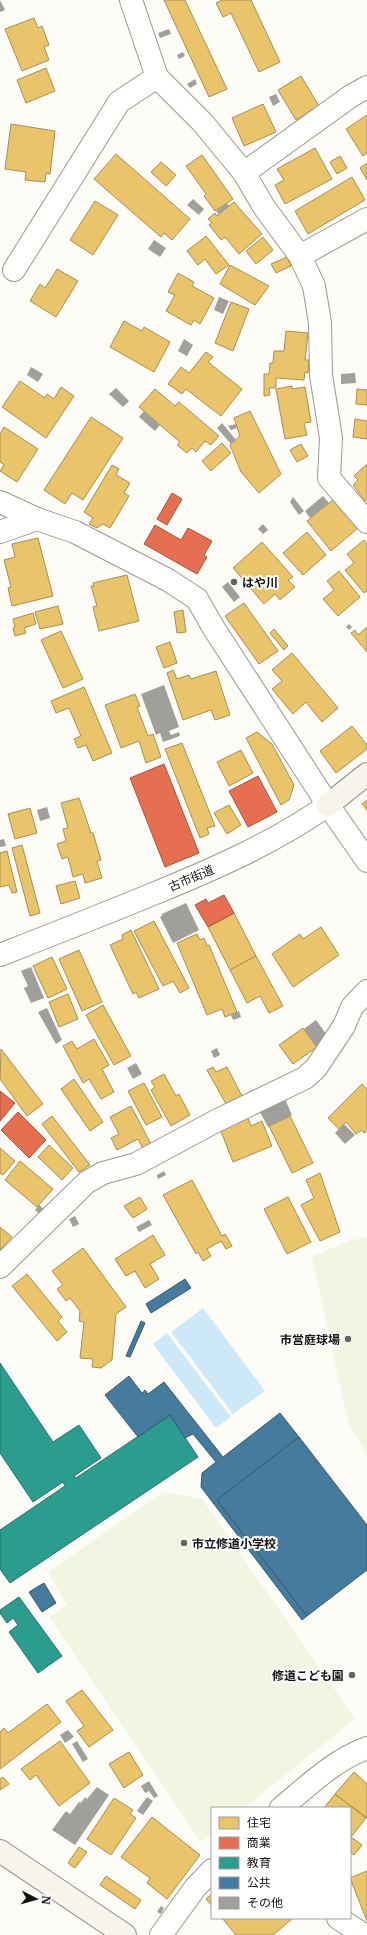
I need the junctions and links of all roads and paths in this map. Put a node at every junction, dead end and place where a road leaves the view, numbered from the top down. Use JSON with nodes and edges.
{"nodes":[{"id":1,"x":130,"y":0,"type":"edge"},
{"id":2,"x":157,"y":77,"type":"junction"},
{"id":3,"x":367,"y":87,"type":"edge"},
{"id":4,"x":244,"y":173,"type":"junction"},
{"id":5,"x":367,"y":219,"type":"edge"},
{"id":6,"x":300,"y":256,"type":"junction"},
{"id":7,"x":14,"y":270,"type":"dead end"},
{"id":8,"x":0,"y":502,"type":"edge"},
{"id":9,"x":36,"y":519,"type":"junction"},
{"id":10,"x":367,"y":522,"type":"edge"},
{"id":11,"x":0,"y":532,"type":"edge"},
{"id":12,"x":367,"y":774,"type":"edge"},
{"id":13,"x":328,"y":806,"type":"junction"},
{"id":14,"x":367,"y":861,"type":"edge"},
{"id":15,"x":0,"y":955,"type":"edge"},
{"id":16,"x":367,"y":991,"type":"edge"},
{"id":17,"x":0,"y":1267,"type":"edge"},
{"id":18,"x":367,"y":1748,"type":"edge"},
{"id":19,"x":282,"y":1807,"type":"edge"},
{"id":20,"x":0,"y":1851,"type":"edge"},
{"id":21,"x":211,"y":1871,"type":"edge"},
{"id":22,"x":340,"y":1919,"type":"edge"},
{"id":23,"x":125,"y":1935,"type":"edge"},
{"id":24,"x":161,"y":1935,"type":"edge"},
{"id":25,"x":364,"y":1935,"type":"edge"}],
"edges":[{"from":1,"to":2,"type":"street"},
{"from":2,"to":4,"type":"street"},
{"from":2,"to":7,"type":"street"},
{"from":3,"to":4,"type":"street"},
{"from":4,"to":6,"type":"street"},
{"from":5,"to":6,"type":"street"},
{"from":6,"to":10,"type":"street"},
{"from":8,"to":9,"type":"street"},
{"from":9,"to":11,"type":"street"},
{"from":9,"to":13,"type":"street"},
{"from":12,"to":13,"type":"street","name":"古市街道"},
{"from":13,"to":14,"type":"street"},
{"from":13,"to":15,"type":"street","name":"古市街道"},
{"from":16,"to":17,"type":"street"},
{"from":18,"to":19,"type":"street"},
{"from":20,"to":23,"type":"street"},
{"from":21,"to":24,"type":"street"},
{"from":22,"to":25,"type":"street"}]}
